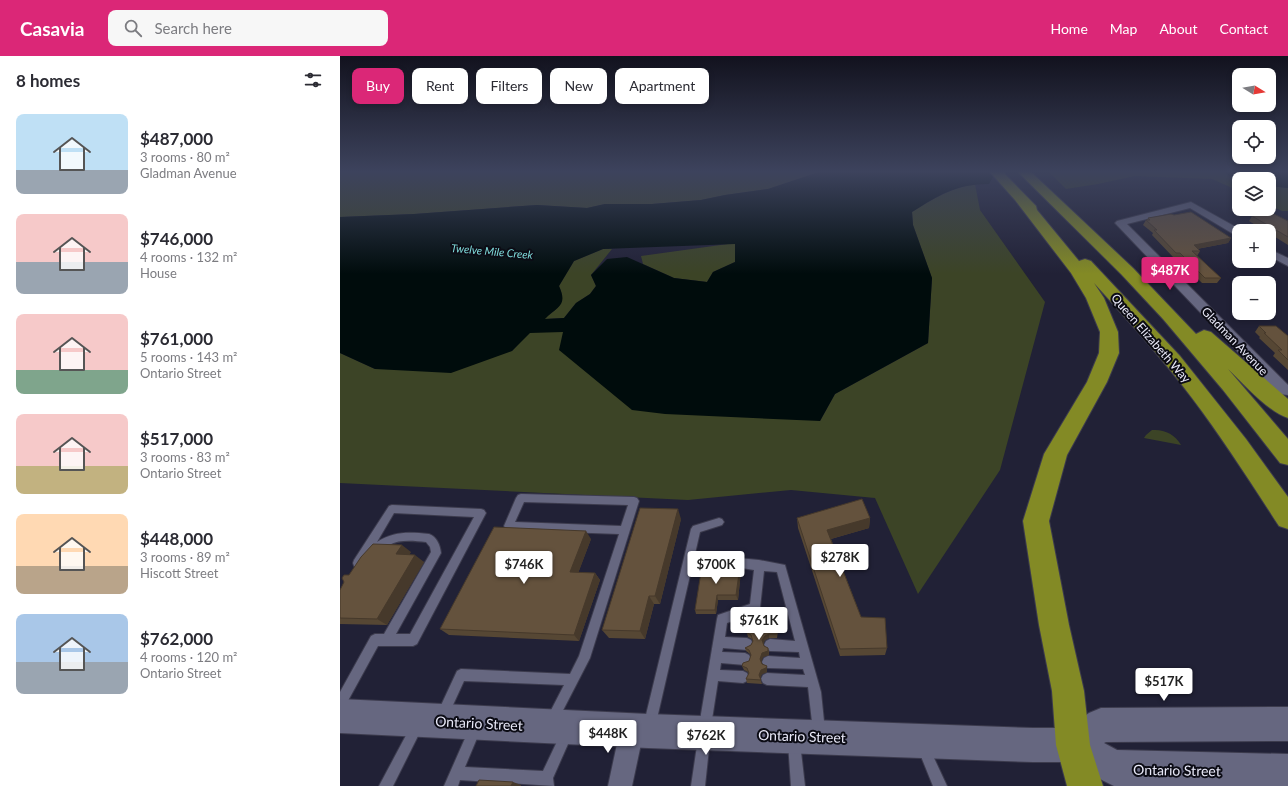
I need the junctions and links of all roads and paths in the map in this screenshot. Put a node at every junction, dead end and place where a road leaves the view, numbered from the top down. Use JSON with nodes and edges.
{"nodes":[{"id":1,"x":1027,"y":206,"type":"edge"},
{"id":2,"x":1028,"y":206,"type":"edge"},
{"id":3,"x":1060,"y":206,"type":"edge"},
{"id":4,"x":1187,"y":206,"type":"edge"},
{"id":5,"x":1193,"y":206,"type":"edge"},
{"id":6,"x":1232,"y":230,"type":"edge"},
{"id":7,"x":1276,"y":256,"type":"edge"},
{"id":8,"x":1288,"y":263,"type":"edge"},
{"id":9,"x":1128,"y":272,"type":"junction"},
{"id":10,"x":1288,"y":390,"type":"edge"},
{"id":11,"x":1288,"y":410,"type":"edge"},
{"id":12,"x":1288,"y":456,"type":"edge"},
{"id":13,"x":1288,"y":518,"type":"edge"},
{"id":14,"x":719,"y":522,"type":"dead end"},
{"id":15,"x":624,"y":530,"type":"junction"},
{"id":16,"x":727,"y":562,"type":"dead end"},
{"id":17,"x":759,"y":565,"type":"junction"},
{"id":18,"x":387,"y":640,"type":"junction"},
{"id":19,"x":718,"y":642,"type":"junction"},
{"id":20,"x":747,"y":644,"type":"dead end"},
{"id":21,"x":770,"y":646,"type":"dead end"},
{"id":22,"x":802,"y":646,"type":"junction"},
{"id":23,"x":716,"y":657,"type":"junction"},
{"id":24,"x":745,"y":659,"type":"dead end"},
{"id":25,"x":768,"y":662,"type":"dead end"},
{"id":26,"x":807,"y":664,"type":"junction"},
{"id":27,"x":713,"y":675,"type":"junction"},
{"id":28,"x":743,"y":677,"type":"dead end"},
{"id":29,"x":767,"y":679,"type":"dead end"},
{"id":30,"x":573,"y":680,"type":"junction"},
{"id":31,"x":812,"y":681,"type":"junction"},
{"id":32,"x":340,"y":704,"type":"edge"},
{"id":33,"x":340,"y":716,"type":"edge"},
{"id":34,"x":430,"y":720,"type":"junction"},
{"id":35,"x":477,"y":723,"type":"junction"},
{"id":36,"x":1282,"y":724,"type":"edge"},
{"id":37,"x":559,"y":726,"type":"junction"},
{"id":38,"x":640,"y":730,"type":"junction"},
{"id":39,"x":704,"y":733,"type":"junction"},
{"id":40,"x":806,"y":736,"type":"junction"},
{"id":41,"x":920,"y":741,"type":"junction"},
{"id":42,"x":1073,"y":745,"type":"junction"},
{"id":43,"x":1288,"y":772,"type":"edge"},
{"id":44,"x":457,"y":773,"type":"junction"},
{"id":45,"x":547,"y":782,"type":"edge"},
{"id":46,"x":386,"y":786,"type":"edge"},
{"id":47,"x":451,"y":786,"type":"edge"},
{"id":48,"x":620,"y":786,"type":"edge"},
{"id":49,"x":698,"y":786,"type":"edge"},
{"id":50,"x":798,"y":786,"type":"edge"},
{"id":51,"x":940,"y":786,"type":"edge"},
{"id":52,"x":1085,"y":786,"type":"edge"}],
"edges":[{"from":1,"to":42,"type":"highway"},
{"from":2,"to":13,"type":"highway","name":"Queen Elizabeth Way"},
{"from":3,"to":9,"type":"highway"},
{"from":4,"to":10,"type":"street","name":"Gladman Avenue"},
{"from":5,"to":6,"type":"street","name":"Gladman Avenue"},
{"from":7,"to":8,"type":"street"},
{"from":9,"to":11,"type":"highway"},
{"from":9,"to":12,"type":"highway"},
{"from":14,"to":38,"type":"lane"},
{"from":15,"to":15,"type":"lane"},
{"from":15,"to":30,"type":"lane"},
{"from":16,"to":17,"type":"lane"},
{"from":17,"to":19,"type":"lane"},
{"from":17,"to":22,"type":"lane"},
{"from":18,"to":18,"type":"lane"},
{"from":18,"to":32,"type":"lane"},
{"from":19,"to":20,"type":"lane"},
{"from":19,"to":23,"type":"lane"},
{"from":21,"to":22,"type":"lane"},
{"from":22,"to":26,"type":"lane"},
{"from":23,"to":24,"type":"lane"},
{"from":23,"to":27,"type":"lane"},
{"from":25,"to":26,"type":"lane"},
{"from":26,"to":31,"type":"lane"},
{"from":27,"to":28,"type":"lane"},
{"from":27,"to":39,"type":"lane"},
{"from":29,"to":31,"type":"lane"},
{"from":30,"to":34,"type":"lane"},
{"from":30,"to":37,"type":"lane"},
{"from":31,"to":40,"type":"lane"},
{"from":33,"to":34,"type":"main road","name":"Ontario Street"},
{"from":34,"to":35,"type":"main road","name":"Ontario Street"},
{"from":34,"to":46,"type":"lane"},
{"from":35,"to":37,"type":"main road","name":"Ontario Street"},
{"from":35,"to":44,"type":"lane"},
{"from":36,"to":42,"type":"main road"},
{"from":37,"to":38,"type":"main road","name":"Ontario Street"},
{"from":37,"to":45,"type":"lane"},
{"from":38,"to":39,"type":"main road","name":"Ontario Street"},
{"from":38,"to":48,"type":"street"},
{"from":39,"to":40,"type":"main road","name":"Ontario Street"},
{"from":39,"to":49,"type":"lane"},
{"from":40,"to":41,"type":"main road","name":"Ontario Street"},
{"from":40,"to":50,"type":"lane"},
{"from":41,"to":42,"type":"main road","name":"Ontario Street"},
{"from":41,"to":51,"type":"lane"},
{"from":42,"to":43,"type":"main road","name":"Ontario Street"},
{"from":42,"to":52,"type":"highway"},
{"from":44,"to":45,"type":"lane"},
{"from":44,"to":47,"type":"lane"}]}
